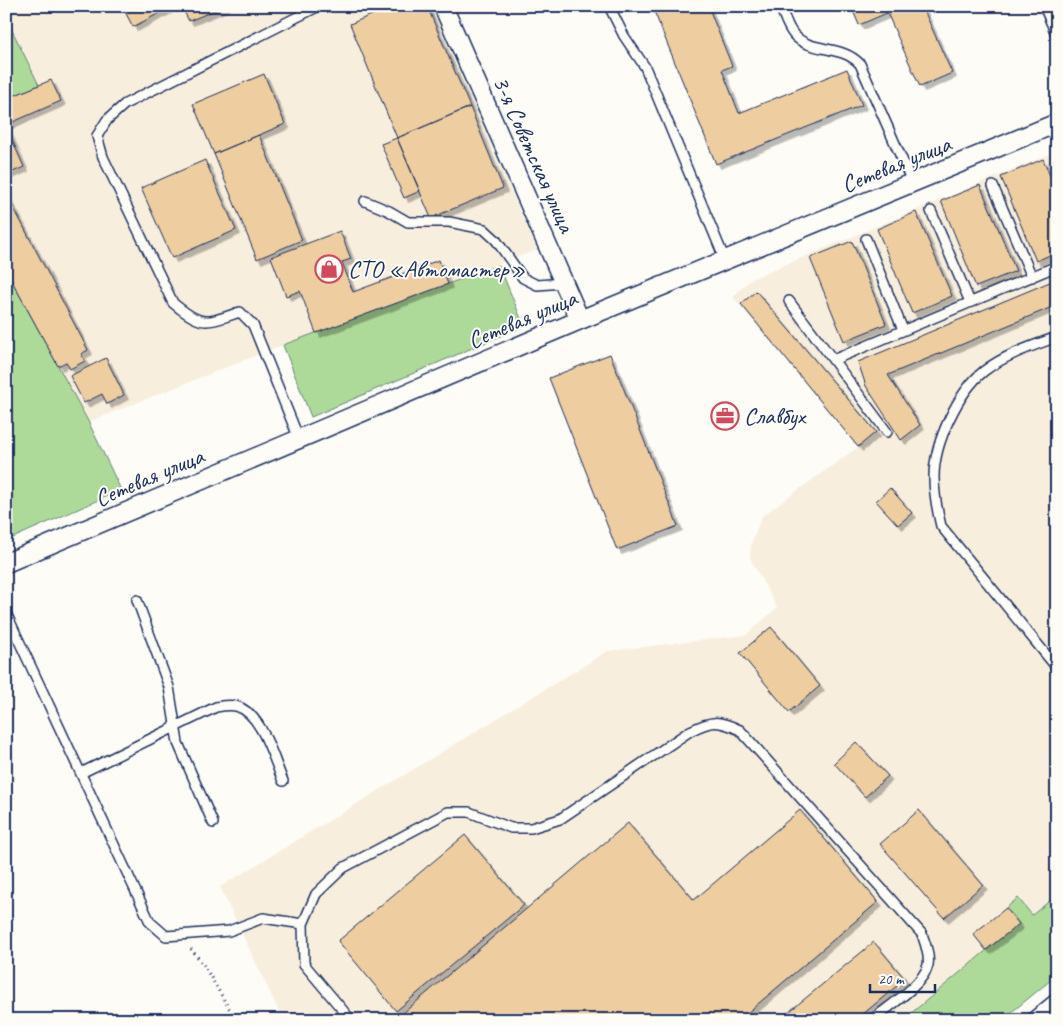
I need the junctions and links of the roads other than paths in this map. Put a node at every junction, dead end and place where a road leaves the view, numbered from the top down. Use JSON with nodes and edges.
{"nodes":[{"id":1,"x":319,"y":6,"type":"edge"},
{"id":2,"x":443,"y":6,"type":"edge"},
{"id":3,"x":610,"y":6,"type":"edge"},
{"id":4,"x":780,"y":6,"type":"edge"},
{"id":5,"x":1044,"y":6,"type":"edge"},
{"id":6,"x":1057,"y":36,"type":"edge"},
{"id":7,"x":1057,"y":122,"type":"edge"},
{"id":8,"x":912,"y":182,"type":"junction"},
{"id":9,"x":993,"y":186,"type":"dead end"},
{"id":10,"x":364,"y":201,"type":"dead end"},
{"id":11,"x":931,"y":211,"type":"dead end"},
{"id":12,"x":866,"y":239,"type":"dead end"},
{"id":13,"x":725,"y":260,"type":"junction"},
{"id":14,"x":1057,"y":266,"type":"edge"},
{"id":15,"x":1032,"y":277,"type":"junction"},
{"id":16,"x":564,"y":283,"type":"junction"},
{"id":17,"x":789,"y":300,"type":"dead end"},
{"id":18,"x":970,"y":302,"type":"junction"},
{"id":19,"x":580,"y":320,"type":"junction"},
{"id":20,"x":903,"y":330,"type":"junction"},
{"id":21,"x":1057,"y":337,"type":"edge"},
{"id":22,"x":833,"y":360,"type":"junction"},
{"id":23,"x":887,"y":432,"type":"dead end"},
{"id":24,"x":299,"y":439,"type":"junction"},
{"id":25,"x":6,"y":563,"type":"edge"},
{"id":26,"x":137,"y":600,"type":"dead end"},
{"id":27,"x":6,"y":613,"type":"edge"},
{"id":28,"x":1057,"y":668,"type":"edge"},
{"id":29,"x":176,"y":726,"type":"junction"},
{"id":30,"x":81,"y":773,"type":"junction"},
{"id":31,"x":282,"y":781,"type":"dead end"},
{"id":32,"x":213,"y":823,"type":"dead end"},
{"id":33,"x":303,"y":924,"type":"junction"},
{"id":34,"x":1057,"y":1003,"type":"edge"},
{"id":35,"x":351,"y":1020,"type":"edge"},
{"id":36,"x":872,"y":1020,"type":"edge"},
{"id":37,"x":1036,"y":1020,"type":"edge"}],
"edges":[{"from":1,"to":24,"type":"lane"},
{"from":2,"to":16,"type":"street","name":"3-я Советская улица"},
{"from":3,"to":13,"type":"lane"},
{"from":4,"to":8,"type":"lane"},
{"from":5,"to":6,"type":"lane"},
{"from":7,"to":8,"type":"street","name":"Сетевая улица"},
{"from":8,"to":13,"type":"street","name":"Сетевая улица"},
{"from":9,"to":15,"type":"lane"},
{"from":10,"to":16,"type":"lane"},
{"from":11,"to":18,"type":"lane"},
{"from":12,"to":20,"type":"lane"},
{"from":13,"to":19,"type":"street","name":"Сетевая улица"},
{"from":14,"to":15,"type":"lane"},
{"from":15,"to":18,"type":"lane"},
{"from":16,"to":19,"type":"street","name":"3-я Советская улица"},
{"from":17,"to":22,"type":"lane"},
{"from":18,"to":20,"type":"lane"},
{"from":19,"to":24,"type":"street","name":"Сетевая улица"},
{"from":20,"to":22,"type":"lane"},
{"from":21,"to":28,"type":"lane"},
{"from":22,"to":23,"type":"lane"},
{"from":24,"to":25,"type":"street","name":"Сетевая улица"},
{"from":26,"to":29,"type":"lane"},
{"from":27,"to":30,"type":"lane"},
{"from":29,"to":30,"type":"lane"},
{"from":29,"to":31,"type":"lane"},
{"from":29,"to":32,"type":"lane"},
{"from":30,"to":33,"type":"lane"},
{"from":33,"to":35,"type":"lane"},
{"from":33,"to":36,"type":"lane"},
{"from":34,"to":37,"type":"street"}]}
